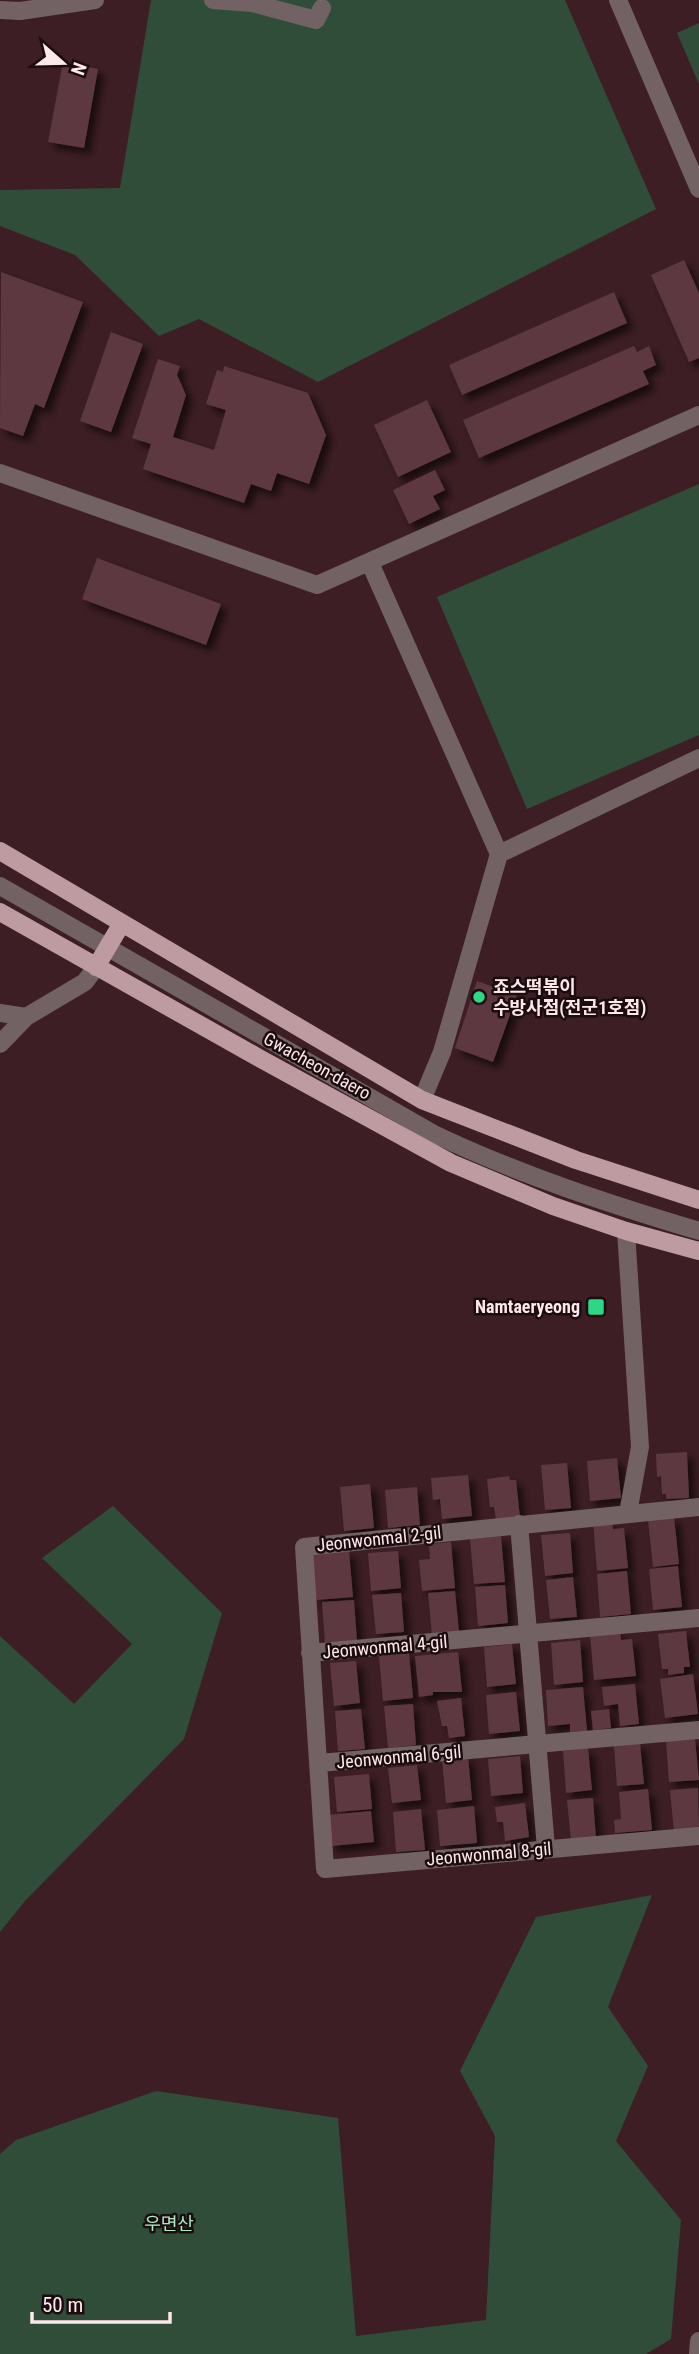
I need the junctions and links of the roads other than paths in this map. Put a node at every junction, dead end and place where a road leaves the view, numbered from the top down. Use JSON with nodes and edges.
{"nodes":[{"id":1,"x":95,"y":0,"type":"edge"},
{"id":2,"x":212,"y":0,"type":"edge"},
{"id":3,"x":618,"y":0,"type":"edge"},
{"id":4,"x":322,"y":8,"type":"dead end"},
{"id":5,"x":0,"y":10,"type":"edge"},
{"id":6,"x":699,"y":189,"type":"edge"},
{"id":7,"x":699,"y":415,"type":"edge"},
{"id":8,"x":0,"y":473,"type":"edge"},
{"id":9,"x":370,"y":563,"type":"junction"},
{"id":10,"x":699,"y":758,"type":"edge"},
{"id":11,"x":0,"y":851,"type":"edge"},
{"id":12,"x":499,"y":854,"type":"junction"},
{"id":13,"x":0,"y":886,"type":"edge"},
{"id":14,"x":0,"y":912,"type":"edge"},
{"id":15,"x":122,"y":923,"type":"junction"},
{"id":16,"x":107,"y":948,"type":"junction"},
{"id":17,"x":96,"y":967,"type":"junction"},
{"id":18,"x":0,"y":1013,"type":"edge"},
{"id":19,"x":26,"y":1017,"type":"junction"},
{"id":20,"x":0,"y":1026,"type":"edge"},
{"id":21,"x":0,"y":1044,"type":"edge"},
{"id":22,"x":422,"y":1100,"type":"junction"},
{"id":23,"x":699,"y":1200,"type":"edge"},
{"id":24,"x":626,"y":1231,"type":"junction"},
{"id":25,"x":699,"y":1231,"type":"edge"},
{"id":26,"x":699,"y":1251,"type":"edge"},
{"id":27,"x":699,"y":1507,"type":"edge"},
{"id":28,"x":628,"y":1513,"type":"junction"},
{"id":29,"x":519,"y":1524,"type":"junction"},
{"id":30,"x":699,"y":1618,"type":"edge"},
{"id":31,"x":529,"y":1634,"type":"junction"},
{"id":32,"x":310,"y":1653,"type":"junction"},
{"id":33,"x":699,"y":1730,"type":"edge"},
{"id":34,"x":539,"y":1745,"type":"junction"},
{"id":35,"x":318,"y":1763,"type":"junction"},
{"id":36,"x":321,"y":1824,"type":"joint"},
{"id":37,"x":699,"y":1836,"type":"edge"},
{"id":38,"x":547,"y":1849,"type":"junction"},
{"id":39,"x":699,"y":2341,"type":"edge"},
{"id":40,"x":698,"y":2354,"type":"edge"}],
"edges":[{"from":1,"to":5,"type":"street"},
{"from":2,"to":4,"type":"street"},
{"from":3,"to":6,"type":"street"},
{"from":7,"to":9,"type":"street"},
{"from":8,"to":9,"type":"street"},
{"from":9,"to":12,"type":"street"},
{"from":10,"to":12,"type":"street"},
{"from":11,"to":15,"type":"main road","name":"Gwacheon-daero"},
{"from":12,"to":22,"type":"street"},
{"from":13,"to":16,"type":"street"},
{"from":14,"to":17,"type":"main road","name":"Gwacheon-daero"},
{"from":15,"to":16,"type":"main road"},
{"from":15,"to":22,"type":"main road","name":"Gwacheon-daero"},
{"from":16,"to":17,"type":"main road"},
{"from":16,"to":25,"type":"street"},
{"from":17,"to":19,"type":"street"},
{"from":17,"to":24,"type":"main road","name":"Gwacheon-daero"},
{"from":18,"to":19,"type":"street"},
{"from":19,"to":20,"type":"street"},
{"from":19,"to":21,"type":"street"},
{"from":22,"to":23,"type":"main road","name":"Gwacheon-daero"},
{"from":24,"to":26,"type":"main road","name":"Gwacheon-daero"},
{"from":24,"to":28,"type":"street"},
{"from":27,"to":28,"type":"street","name":"Jeonwonmal 2-gil"},
{"from":28,"to":29,"type":"street","name":"Jeonwonmal 2-gil"},
{"from":29,"to":31,"type":"street"},
{"from":29,"to":32,"type":"street","name":"Jeonwonmal 2-gil"},
{"from":30,"to":31,"type":"street","name":"Jeonwonmal 4-gil"},
{"from":31,"to":32,"type":"street","name":"Jeonwonmal 4-gil"},
{"from":31,"to":34,"type":"street"},
{"from":32,"to":35,"type":"street","name":"Jeonwonmal 4-gil"},
{"from":33,"to":34,"type":"street","name":"Jeonwonmal 6-gil"},
{"from":34,"to":35,"type":"street","name":"Jeonwonmal 6-gil"},
{"from":34,"to":38,"type":"street"},
{"from":35,"to":36,"type":"street","name":"Jeonwonmal 6-gil"},
{"from":36,"to":38,"type":"street","name":"Jeonwonmal 8-gil"},
{"from":37,"to":38,"type":"street","name":"Jeonwonmal 8-gil"},
{"from":39,"to":40,"type":"street"}]}
